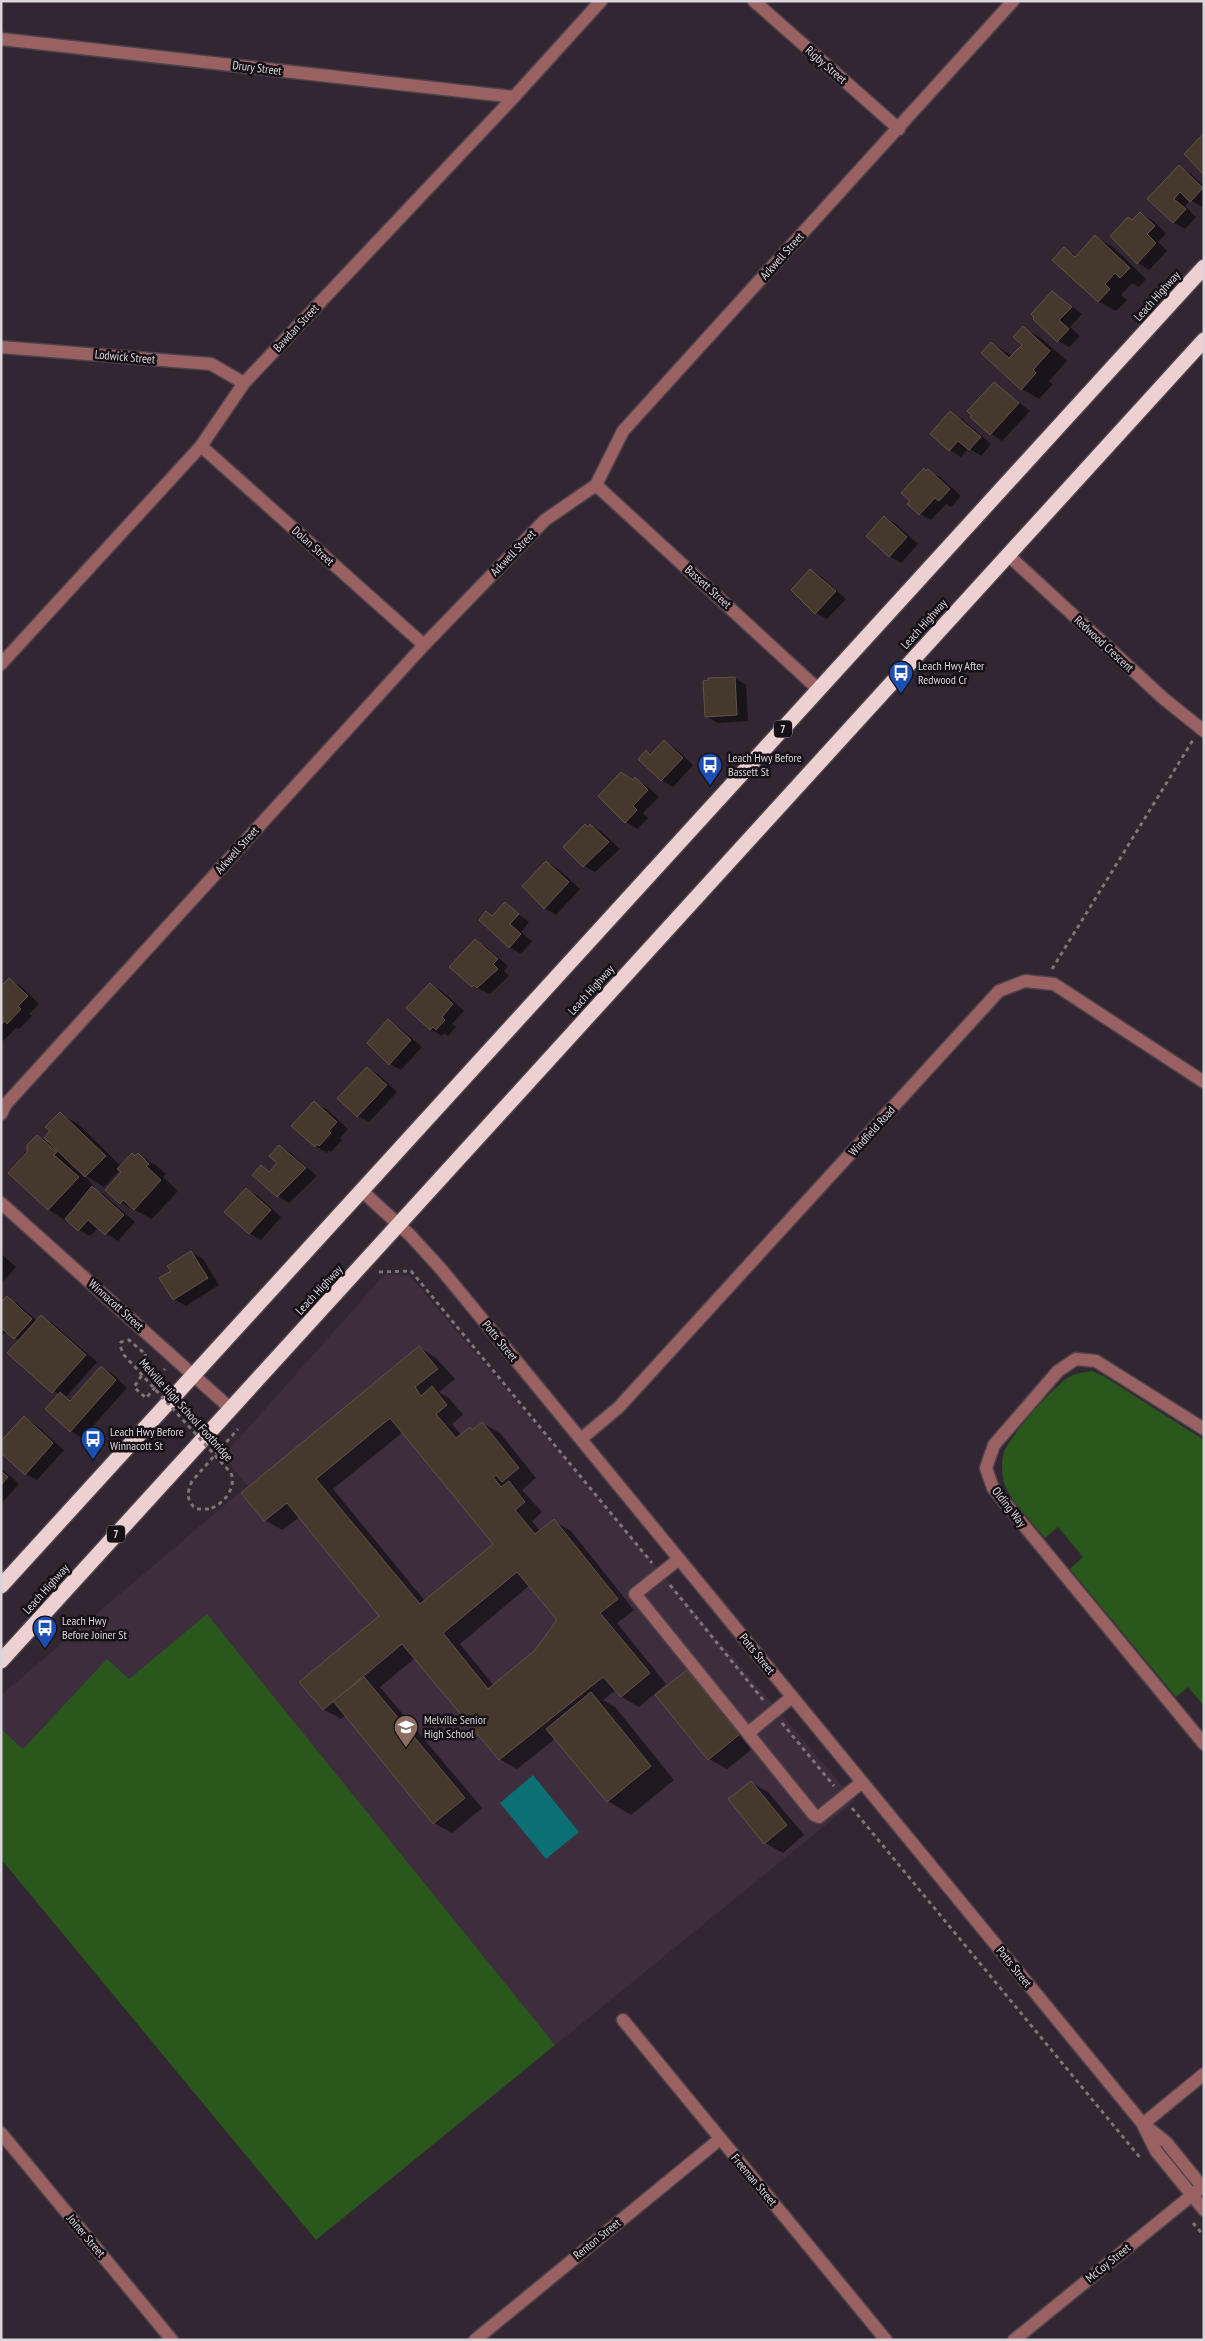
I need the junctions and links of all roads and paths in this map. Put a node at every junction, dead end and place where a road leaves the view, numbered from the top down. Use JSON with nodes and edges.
{"nodes":[{"id":1,"x":601,"y":1,"type":"edge"},
{"id":2,"x":754,"y":1,"type":"edge"},
{"id":3,"x":1012,"y":1,"type":"edge"},
{"id":4,"x":1,"y":38,"type":"edge"},
{"id":5,"x":514,"y":97,"type":"junction"},
{"id":6,"x":899,"y":129,"type":"junction"},
{"id":7,"x":1204,"y":267,"type":"edge"},
{"id":8,"x":1204,"y":340,"type":"edge"},
{"id":9,"x":1,"y":347,"type":"edge"},
{"id":10,"x":244,"y":383,"type":"junction"},
{"id":11,"x":201,"y":446,"type":"junction"},
{"id":12,"x":596,"y":485,"type":"junction"},
{"id":13,"x":1008,"y":555,"type":"junction"},
{"id":14,"x":424,"y":645,"type":"junction"},
{"id":15,"x":1,"y":664,"type":"edge"},
{"id":16,"x":819,"y":690,"type":"junction"},
{"id":17,"x":1202,"y":730,"type":"edge"},
{"id":18,"x":1048,"y":984,"type":"junction"},
{"id":19,"x":1204,"y":1082,"type":"edge"},
{"id":20,"x":3,"y":1108,"type":"edge"},
{"id":21,"x":362,"y":1191,"type":"junction"},
{"id":22,"x":1,"y":1203,"type":"edge"},
{"id":23,"x":399,"y":1225,"type":"junction"},
{"id":24,"x":176,"y":1358,"type":"junction"},
{"id":25,"x":193,"y":1374,"type":"junction"},
{"id":26,"x":230,"y":1408,"type":"junction"},
{"id":27,"x":1204,"y":1429,"type":"edge"},
{"id":28,"x":581,"y":1439,"type":"junction"},
{"id":29,"x":209,"y":1508,"type":"dead end"},
{"id":30,"x":679,"y":1558,"type":"junction"},
{"id":31,"x":1,"y":1586,"type":"edge"},
{"id":32,"x":1,"y":1660,"type":"edge"},
{"id":33,"x":792,"y":1697,"type":"junction"},
{"id":34,"x":748,"y":1733,"type":"junction"},
{"id":35,"x":1204,"y":1744,"type":"edge"},
{"id":36,"x":862,"y":1782,"type":"junction"},
{"id":37,"x":623,"y":2020,"type":"dead end"},
{"id":38,"x":1204,"y":2074,"type":"edge"},
{"id":39,"x":1143,"y":2124,"type":"junction"},
{"id":40,"x":1,"y":2133,"type":"edge"},
{"id":41,"x":720,"y":2139,"type":"junction"},
{"id":42,"x":1199,"y":2191,"type":"edge"},
{"id":43,"x":1204,"y":2210,"type":"edge"},
{"id":44,"x":172,"y":2340,"type":"edge"},
{"id":45,"x":475,"y":2340,"type":"edge"},
{"id":46,"x":886,"y":2340,"type":"edge"},
{"id":47,"x":1014,"y":2340,"type":"edge"}],
"edges":[{"from":1,"to":5,"type":"street","name":"Bawdan Street"},
{"from":2,"to":6,"type":"street","name":"Rigby Street"},
{"from":3,"to":6,"type":"street","name":"Arkwell Street"},
{"from":4,"to":5,"type":"street","name":"Drury Street"},
{"from":5,"to":10,"type":"street","name":"Bawdan Street"},
{"from":6,"to":12,"type":"street","name":"Arkwell Street"},
{"from":7,"to":16,"type":"highway","name":"Leach Highway","number":"7"},
{"from":8,"to":13,"type":"highway","name":"Leach Highway","number":"7"},
{"from":9,"to":10,"type":"street","name":"Lodwick Street"},
{"from":10,"to":11,"type":"street","name":"Bawdan Street"},
{"from":11,"to":14,"type":"street","name":"Dolan Street"},
{"from":11,"to":15,"type":"street","name":"Bawdan Street"},
{"from":12,"to":14,"type":"street","name":"Arkwell Street"},
{"from":12,"to":16,"type":"street","name":"Bassett Street"},
{"from":13,"to":17,"type":"street","name":"Redwood Crescent"},
{"from":13,"to":23,"type":"highway","name":"Leach Highway","number":"7"},
{"from":14,"to":20,"type":"street","name":"Arkwell Street"},
{"from":16,"to":21,"type":"highway","name":"Leach Highway","number":"7"},
{"from":17,"to":18,"type":"path"},
{"from":18,"to":19,"type":"street","name":"Windfield Road"},
{"from":18,"to":28,"type":"street","name":"Windfield Road"},
{"from":21,"to":23,"type":"street","name":"Potts Street"},
{"from":21,"to":25,"type":"highway","name":"Leach Highway","number":"7"},
{"from":22,"to":24,"type":"street","name":"Winnacott Street"},
{"from":23,"to":26,"type":"highway","name":"Leach Highway","number":"7"},
{"from":23,"to":28,"type":"street","name":"Potts Street"},
{"from":24,"to":25,"type":"street","name":"Winnacott Street"},
{"from":24,"to":29,"type":"path","name":"Melville High School Footbridge","bridge":true},
{"from":25,"to":26,"type":"street","name":"Winnacott Street"},
{"from":25,"to":31,"type":"highway","name":"Leach Highway","number":"7"},
{"from":26,"to":32,"type":"highway","name":"Leach Highway","number":"7"},
{"from":27,"to":35,"type":"street","name":"Olding Way"},
{"from":28,"to":30,"type":"street","name":"Potts Street"},
{"from":30,"to":33,"type":"street","name":"Potts Street"},
{"from":30,"to":34,"type":"street"},
{"from":33,"to":34,"type":"street"},
{"from":33,"to":36,"type":"street","name":"Potts Street"},
{"from":34,"to":36,"type":"street"},
{"from":36,"to":39,"type":"street","name":"Potts Street"},
{"from":37,"to":41,"type":"street","name":"Freeman Street"},
{"from":38,"to":39,"type":"street"},
{"from":39,"to":42,"type":"street","name":"Potts Street"},
{"from":40,"to":44,"type":"street","name":"Joiner Street"},
{"from":41,"to":45,"type":"street","name":"Renton Street"},
{"from":41,"to":46,"type":"street","name":"Freeman Street"},
{"from":42,"to":43,"type":"street","name":"Potts Street"},
{"from":42,"to":47,"type":"street","name":"McCoy Street"}]}
